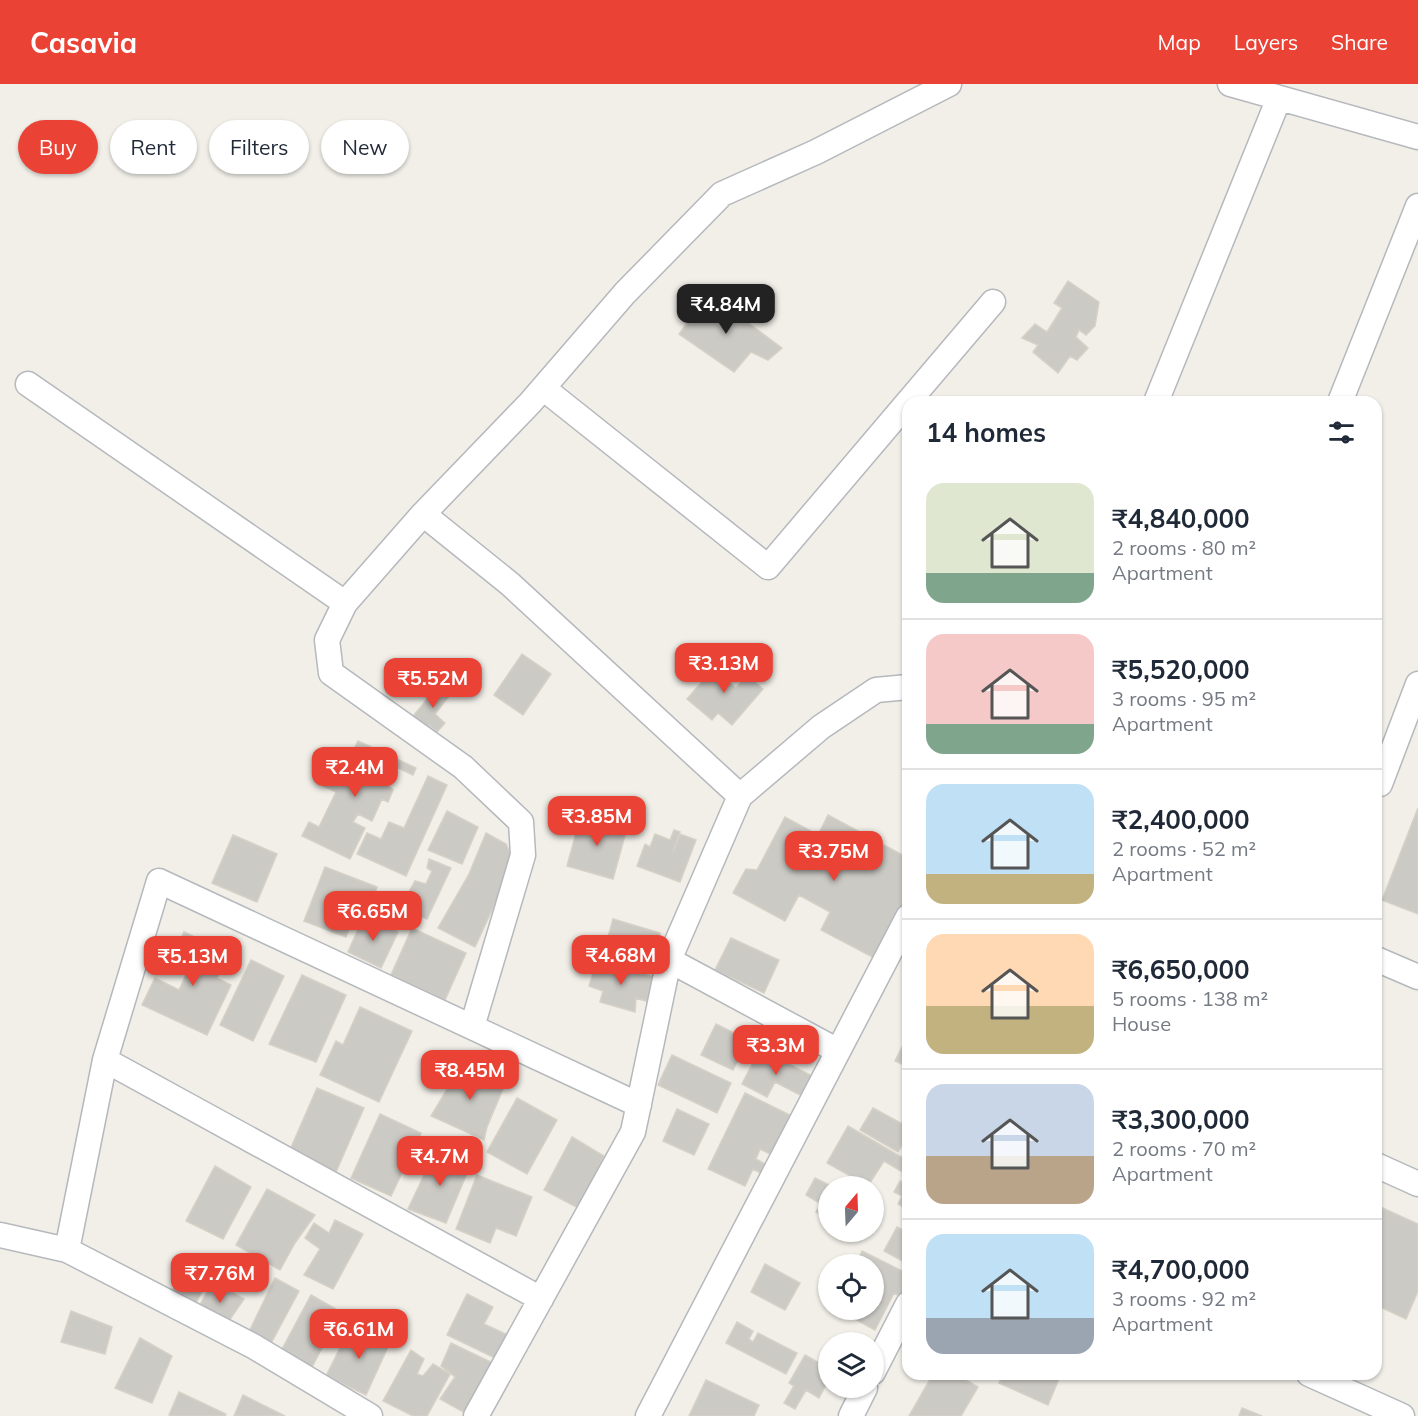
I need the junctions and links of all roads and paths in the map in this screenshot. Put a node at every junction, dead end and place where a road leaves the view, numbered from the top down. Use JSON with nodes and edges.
{"nodes":[{"id":1,"x":949,"y":84,"type":"edge"},
{"id":2,"x":1230,"y":84,"type":"edge"},
{"id":3,"x":1279,"y":98,"type":"junction"},
{"id":4,"x":1418,"y":137,"type":"edge"},
{"id":5,"x":1418,"y":206,"type":"edge"},
{"id":6,"x":993,"y":302,"type":"dead end"},
{"id":7,"x":28,"y":384,"type":"dead end"},
{"id":8,"x":543,"y":388,"type":"junction"},
{"id":9,"x":913,"y":396,"type":"edge"},
{"id":10,"x":1158,"y":396,"type":"edge"},
{"id":11,"x":1342,"y":396,"type":"edge"},
{"id":12,"x":902,"y":409,"type":"edge"},
{"id":13,"x":423,"y":514,"type":"junction"},
{"id":14,"x":345,"y":603,"type":"junction"},
{"id":15,"x":1418,"y":684,"type":"edge"},
{"id":16,"x":902,"y":688,"type":"edge"},
{"id":17,"x":1382,"y":776,"type":"edge"},
{"id":18,"x":740,"y":796,"type":"junction"},
{"id":19,"x":902,"y":928,"type":"edge"},
{"id":20,"x":669,"y":960,"type":"junction"},
{"id":21,"x":1382,"y":962,"type":"edge"},
{"id":22,"x":1418,"y":977,"type":"edge"},
{"id":23,"x":472,"y":1027,"type":"junction"},
{"id":24,"x":838,"y":1051,"type":"junction"},
{"id":25,"x":105,"y":1060,"type":"junction"},
{"id":26,"x":639,"y":1105,"type":"junction"},
{"id":27,"x":1382,"y":1168,"type":"edge"},
{"id":28,"x":1418,"y":1184,"type":"edge"},
{"id":29,"x":0,"y":1235,"type":"edge"},
{"id":30,"x":67,"y":1251,"type":"junction"},
{"id":31,"x":541,"y":1299,"type":"junction"},
{"id":32,"x":902,"y":1316,"type":"edge"},
{"id":33,"x":884,"y":1351,"type":"edge"},
{"id":34,"x":1322,"y":1380,"type":"edge"},
{"id":35,"x":860,"y":1398,"type":"edge"},
{"id":36,"x":370,"y":1416,"type":"edge"},
{"id":37,"x":476,"y":1416,"type":"edge"},
{"id":38,"x":648,"y":1416,"type":"edge"},
{"id":39,"x":851,"y":1416,"type":"edge"},
{"id":40,"x":1402,"y":1416,"type":"edge"}],
"edges":[{"from":1,"to":8,"type":"street"},
{"from":2,"to":3,"type":"street"},
{"from":3,"to":4,"type":"street"},
{"from":3,"to":10,"type":"street"},
{"from":5,"to":11,"type":"street"},
{"from":6,"to":9,"type":"street"},
{"from":7,"to":14,"type":"street"},
{"from":8,"to":12,"type":"street"},
{"from":8,"to":13,"type":"street"},
{"from":13,"to":14,"type":"street"},
{"from":13,"to":18,"type":"street"},
{"from":14,"to":23,"type":"street"},
{"from":15,"to":17,"type":"street"},
{"from":16,"to":18,"type":"street"},
{"from":18,"to":20,"type":"street"},
{"from":19,"to":24,"type":"street"},
{"from":20,"to":24,"type":"street"},
{"from":20,"to":26,"type":"street"},
{"from":21,"to":22,"type":"street"},
{"from":23,"to":25,"type":"street"},
{"from":23,"to":26,"type":"street"},
{"from":24,"to":38,"type":"street"},
{"from":25,"to":30,"type":"street"},
{"from":25,"to":31,"type":"street"},
{"from":26,"to":31,"type":"street"},
{"from":27,"to":28,"type":"street"},
{"from":29,"to":30,"type":"street"},
{"from":30,"to":36,"type":"street"},
{"from":31,"to":37,"type":"street"},
{"from":32,"to":33,"type":"street"},
{"from":34,"to":40,"type":"street"},
{"from":35,"to":39,"type":"street"}]}
